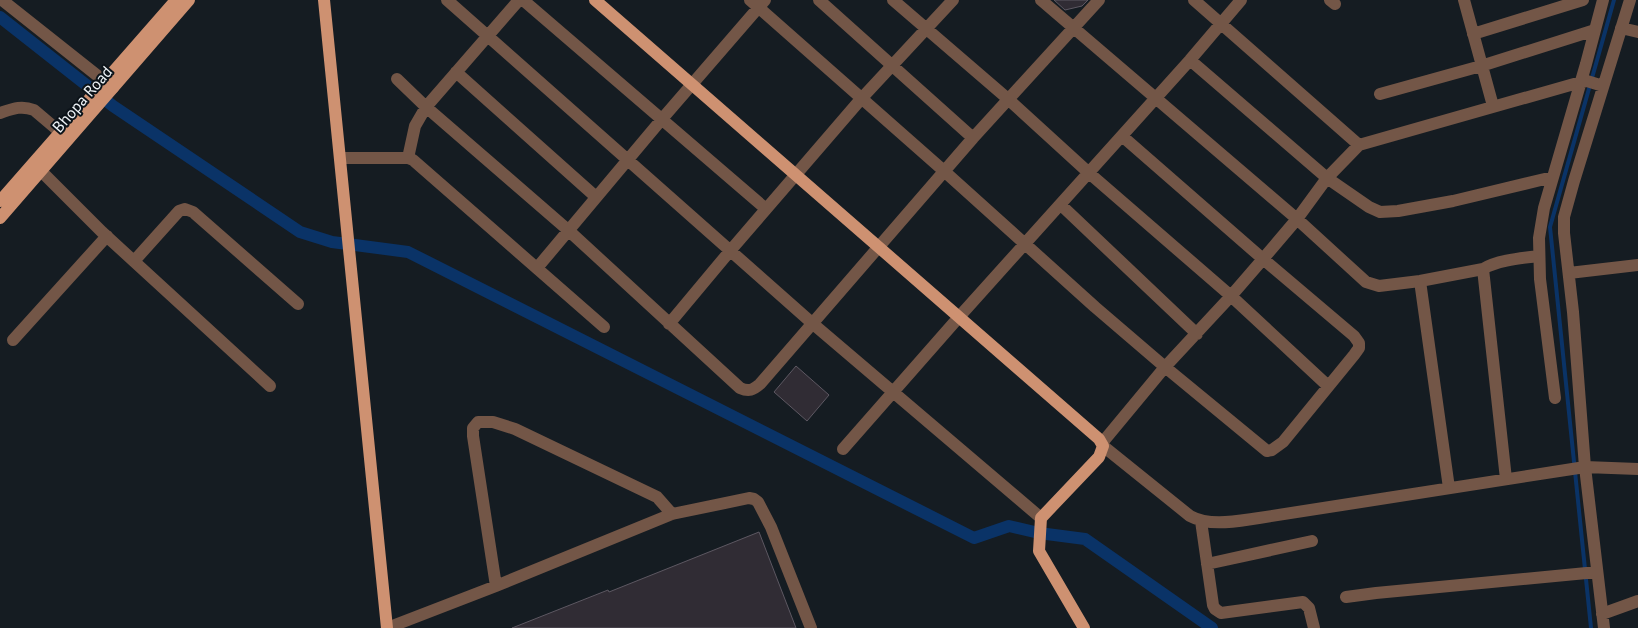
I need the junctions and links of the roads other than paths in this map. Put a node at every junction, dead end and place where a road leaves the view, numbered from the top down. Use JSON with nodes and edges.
{"nodes":[{"id":1,"x":176,"y":0,"type":"edge"},
{"id":2,"x":189,"y":0,"type":"edge"},
{"id":3,"x":324,"y":0,"type":"edge"},
{"id":4,"x":447,"y":0,"type":"edge"},
{"id":5,"x":520,"y":0,"type":"edge"},
{"id":6,"x":523,"y":0,"type":"edge"},
{"id":7,"x":595,"y":0,"type":"edge"},
{"id":8,"x":819,"y":0,"type":"edge"},
{"id":9,"x":893,"y":0,"type":"edge"},
{"id":10,"x":953,"y":0,"type":"edge"},
{"id":11,"x":1041,"y":0,"type":"edge"},
{"id":12,"x":1099,"y":0,"type":"edge"},
{"id":13,"x":1194,"y":0,"type":"edge"},
{"id":14,"x":1240,"y":0,"type":"edge"},
{"id":15,"x":1464,"y":0,"type":"edge"},
{"id":16,"x":1583,"y":0,"type":"edge"},
{"id":17,"x":1603,"y":0,"type":"edge"},
{"id":18,"x":1630,"y":0,"type":"edge"},
{"id":19,"x":2,"y":2,"type":"edge"},
{"id":20,"x":758,"y":2,"type":"edge"},
{"id":21,"x":1221,"y":24,"type":"junction"},
{"id":22,"x":1073,"y":27,"type":"junction"},
{"id":23,"x":1622,"y":28,"type":"junction"},
{"id":24,"x":926,"y":29,"type":"junction"},
{"id":25,"x":1595,"y":30,"type":"junction"},
{"id":26,"x":1638,"y":32,"type":"edge"},
{"id":27,"x":1473,"y":34,"type":"junction"},
{"id":28,"x":488,"y":36,"type":"junction"},
{"id":29,"x":1190,"y":60,"type":"junction"},
{"id":30,"x":892,"y":64,"type":"junction"},
{"id":31,"x":1481,"y":66,"type":"junction"},
{"id":32,"x":456,"y":72,"type":"junction"},
{"id":33,"x":397,"y":79,"type":"dead end"},
{"id":34,"x":1591,"y":83,"type":"junction"},
{"id":35,"x":692,"y":85,"type":"junction"},
{"id":36,"x":107,"y":88,"type":"junction"},
{"id":37,"x":1380,"y":94,"type":"dead end"},
{"id":38,"x":1156,"y":98,"type":"junction"},
{"id":39,"x":861,"y":99,"type":"junction"},
{"id":40,"x":1008,"y":99,"type":"junction"},
{"id":41,"x":426,"y":106,"type":"junction"},
{"id":42,"x":1493,"y":106,"type":"junction"},
{"id":43,"x":0,"y":113,"type":"edge"},
{"id":44,"x":662,"y":119,"type":"junction"},
{"id":45,"x":64,"y":136,"type":"junction"},
{"id":46,"x":1122,"y":136,"type":"junction"},
{"id":47,"x":973,"y":138,"type":"junction"},
{"id":48,"x":1359,"y":145,"type":"junction"},
{"id":49,"x":340,"y":158,"type":"junction"},
{"id":50,"x":408,"y":158,"type":"junction"},
{"id":51,"x":627,"y":160,"type":"junction"},
{"id":52,"x":41,"y":171,"type":"junction"},
{"id":53,"x":944,"y":171,"type":"junction"},
{"id":54,"x":1089,"y":173,"type":"junction"},
{"id":55,"x":796,"y":175,"type":"junction"},
{"id":56,"x":1552,"y":177,"type":"junction"},
{"id":57,"x":1327,"y":178,"type":"junction"},
{"id":58,"x":596,"y":197,"type":"junction"},
{"id":59,"x":0,"y":201,"type":"edge"},
{"id":60,"x":1061,"y":204,"type":"junction"},
{"id":61,"x":766,"y":209,"type":"junction"},
{"id":62,"x":1553,"y":215,"type":"junction"},
{"id":63,"x":0,"y":218,"type":"edge"},
{"id":64,"x":1297,"y":219,"type":"junction"},
{"id":65,"x":568,"y":230,"type":"junction"},
{"id":66,"x":107,"y":236,"type":"junction"},
{"id":67,"x":1026,"y":244,"type":"junction"},
{"id":68,"x":879,"y":247,"type":"junction"},
{"id":69,"x":730,"y":251,"type":"junction"},
{"id":70,"x":1539,"y":256,"type":"junction"},
{"id":71,"x":1263,"y":259,"type":"junction"},
{"id":72,"x":135,"y":260,"type":"junction"},
{"id":73,"x":1638,"y":265,"type":"edge"},
{"id":74,"x":537,"y":268,"type":"junction"},
{"id":75,"x":1484,"y":269,"type":"junction"},
{"id":76,"x":1569,"y":273,"type":"junction"},
{"id":77,"x":1420,"y":281,"type":"junction"},
{"id":78,"x":1231,"y":296,"type":"junction"},
{"id":79,"x":298,"y":304,"type":"dead end"},
{"id":80,"x":959,"y":317,"type":"junction"},
{"id":81,"x":812,"y":323,"type":"junction"},
{"id":82,"x":669,"y":324,"type":"junction"},
{"id":83,"x":604,"y":327,"type":"dead end"},
{"id":84,"x":1197,"y":334,"type":"junction"},
{"id":85,"x":13,"y":340,"type":"dead end"},
{"id":86,"x":1165,"y":367,"type":"junction"},
{"id":87,"x":270,"y":386,"type":"dead end"},
{"id":88,"x":1328,"y":386,"type":"junction"},
{"id":89,"x":893,"y":392,"type":"junction"},
{"id":90,"x":1555,"y":398,"type":"dead end"},
{"id":91,"x":1102,"y":445,"type":"junction"},
{"id":92,"x":843,"y":449,"type":"dead end"},
{"id":93,"x":1585,"y":467,"type":"junction"},
{"id":94,"x":1638,"y":469,"type":"edge"},
{"id":95,"x":1506,"y":479,"type":"junction"},
{"id":96,"x":1449,"y":488,"type":"junction"},
{"id":97,"x":672,"y":514,"type":"junction"},
{"id":98,"x":1040,"y":518,"type":"junction"},
{"id":99,"x":1201,"y":521,"type":"junction"},
{"id":100,"x":1312,"y":541,"type":"dead end"},
{"id":101,"x":1207,"y":564,"type":"junction"},
{"id":102,"x":1594,"y":572,"type":"junction"},
{"id":103,"x":496,"y":586,"type":"junction"},
{"id":104,"x":1346,"y":597,"type":"dead end"},
{"id":105,"x":1638,"y":601,"type":"edge"},
{"id":106,"x":1602,"y":614,"type":"junction"},
{"id":107,"x":412,"y":623,"type":"edge"},
{"id":108,"x":387,"y":628,"type":"edge"},
{"id":109,"x":811,"y":628,"type":"edge"},
{"id":110,"x":1084,"y":628,"type":"edge"},
{"id":111,"x":1314,"y":628,"type":"edge"},
{"id":112,"x":1604,"y":628,"type":"edge"}],
"edges":[{"from":1,"to":36,"type":"main road","name":"Bhopa Road"},
{"from":2,"to":36,"type":"main road","name":"Bhopa Road"},
{"from":3,"to":49,"type":"main road"},
{"from":4,"to":28,"type":"street"},
{"from":5,"to":28,"type":"street"},
{"from":6,"to":44,"type":"street"},
{"from":7,"to":35,"type":"main road"},
{"from":8,"to":30,"type":"street"},
{"from":9,"to":24,"type":"street"},
{"from":10,"to":24,"type":"street"},
{"from":11,"to":22,"type":"street"},
{"from":12,"to":22,"type":"street"},
{"from":13,"to":21,"type":"street"},
{"from":14,"to":21,"type":"street"},
{"from":15,"to":27,"type":"street"},
{"from":16,"to":27,"type":"street"},
{"from":17,"to":25,"type":"street"},
{"from":18,"to":23,"type":"street"},
{"from":19,"to":36,"type":"street"},
{"from":20,"to":35,"type":"street"},
{"from":20,"to":39,"type":"street"},
{"from":21,"to":29,"type":"street"},
{"from":21,"to":48,"type":"street"},
{"from":22,"to":38,"type":"street"},
{"from":22,"to":40,"type":"street"},
{"from":23,"to":26,"type":"street"},
{"from":23,"to":34,"type":"street"},
{"from":24,"to":30,"type":"street"},
{"from":24,"to":40,"type":"street"},
{"from":25,"to":31,"type":"street"},
{"from":25,"to":34,"type":"street"},
{"from":27,"to":31,"type":"street"},
{"from":28,"to":32,"type":"street"},
{"from":28,"to":51,"type":"street"},
{"from":29,"to":38,"type":"street"},
{"from":29,"to":57,"type":"street"},
{"from":30,"to":39,"type":"street"},
{"from":30,"to":47,"type":"street"},
{"from":31,"to":37,"type":"street"},
{"from":31,"to":42,"type":"street"},
{"from":32,"to":41,"type":"street"},
{"from":32,"to":58,"type":"street"},
{"from":33,"to":41,"type":"street"},
{"from":34,"to":42,"type":"street"},
{"from":34,"to":56,"type":"street"},
{"from":34,"to":62,"type":"street"},
{"from":35,"to":44,"type":"street"},
{"from":35,"to":55,"type":"main road"},
{"from":36,"to":45,"type":"main road","name":"Bhopa Road"},
{"from":38,"to":46,"type":"street"},
{"from":38,"to":64,"type":"street"},
{"from":39,"to":53,"type":"street"},
{"from":39,"to":55,"type":"street"},
{"from":40,"to":47,"type":"street"},
{"from":40,"to":54,"type":"street"},
{"from":41,"to":50,"type":"street"},
{"from":41,"to":65,"type":"street"},
{"from":42,"to":48,"type":"street"},
{"from":43,"to":45,"type":"street"},
{"from":44,"to":51,"type":"street"},
{"from":44,"to":61,"type":"street"},
{"from":45,"to":52,"type":"main road","name":"Bhopa Road"},
{"from":45,"to":59,"type":"main road","name":"Bhopa Road"},
{"from":46,"to":54,"type":"street"},
{"from":46,"to":71,"type":"street"},
{"from":47,"to":53,"type":"street"},
{"from":48,"to":57,"type":"street"},
{"from":49,"to":50,"type":"street"},
{"from":49,"to":108,"type":"main road"},
{"from":50,"to":74,"type":"street"},
{"from":51,"to":58,"type":"street"},
{"from":51,"to":69,"type":"street"},
{"from":52,"to":63,"type":"main road","name":"Bhopa Road"},
{"from":52,"to":66,"type":"street"},
{"from":53,"to":67,"type":"street"},
{"from":53,"to":68,"type":"street"},
{"from":54,"to":60,"type":"street"},
{"from":54,"to":78,"type":"street"},
{"from":55,"to":61,"type":"street"},
{"from":55,"to":68,"type":"main road"},
{"from":56,"to":57,"type":"street"},
{"from":56,"to":62,"type":"street"},
{"from":57,"to":64,"type":"street"},
{"from":58,"to":65,"type":"street"},
{"from":60,"to":67,"type":"street"},
{"from":60,"to":84,"type":"street"},
{"from":61,"to":69,"type":"street"},
{"from":62,"to":70,"type":"street"},
{"from":62,"to":76,"type":"street"},
{"from":64,"to":71,"type":"street"},
{"from":64,"to":77,"type":"street"},
{"from":65,"to":74,"type":"street"},
{"from":65,"to":82,"type":"street"},
{"from":66,"to":72,"type":"street"},
{"from":66,"to":85,"type":"street"},
{"from":67,"to":80,"type":"street"},
{"from":67,"to":86,"type":"street"},
{"from":68,"to":80,"type":"main road"},
{"from":68,"to":81,"type":"street"},
{"from":69,"to":81,"type":"street"},
{"from":69,"to":82,"type":"street"},
{"from":70,"to":75,"type":"street"},
{"from":70,"to":90,"type":"street"},
{"from":71,"to":78,"type":"street"},
{"from":71,"to":88,"type":"street"},
{"from":72,"to":79,"type":"street"},
{"from":72,"to":87,"type":"street"},
{"from":73,"to":76,"type":"street"},
{"from":74,"to":83,"type":"street"},
{"from":75,"to":77,"type":"street"},
{"from":75,"to":95,"type":"street"},
{"from":76,"to":93,"type":"street"},
{"from":77,"to":96,"type":"street"},
{"from":78,"to":84,"type":"street"},
{"from":78,"to":88,"type":"street"},
{"from":80,"to":89,"type":"street"},
{"from":80,"to":91,"type":"main road"},
{"from":81,"to":82,"type":"street"},
{"from":81,"to":89,"type":"street"},
{"from":84,"to":86,"type":"street"},
{"from":86,"to":88,"type":"street"},
{"from":86,"to":91,"type":"street"},
{"from":89,"to":92,"type":"street"},
{"from":89,"to":98,"type":"street"},
{"from":91,"to":98,"type":"main road"},
{"from":91,"to":99,"type":"street"},
{"from":93,"to":94,"type":"street"},
{"from":93,"to":95,"type":"street"},
{"from":93,"to":102,"type":"street"},
{"from":95,"to":96,"type":"street"},
{"from":96,"to":99,"type":"street"},
{"from":97,"to":103,"type":"street"},
{"from":97,"to":103,"type":"street"},
{"from":97,"to":109,"type":"street"},
{"from":98,"to":110,"type":"main road"},
{"from":99,"to":101,"type":"street"},
{"from":100,"to":101,"type":"street"},
{"from":101,"to":111,"type":"street"},
{"from":102,"to":104,"type":"street"},
{"from":102,"to":106,"type":"street"},
{"from":103,"to":107,"type":"street"},
{"from":105,"to":106,"type":"street"},
{"from":106,"to":112,"type":"street"},
{"from":107,"to":108,"type":"street"}]}
